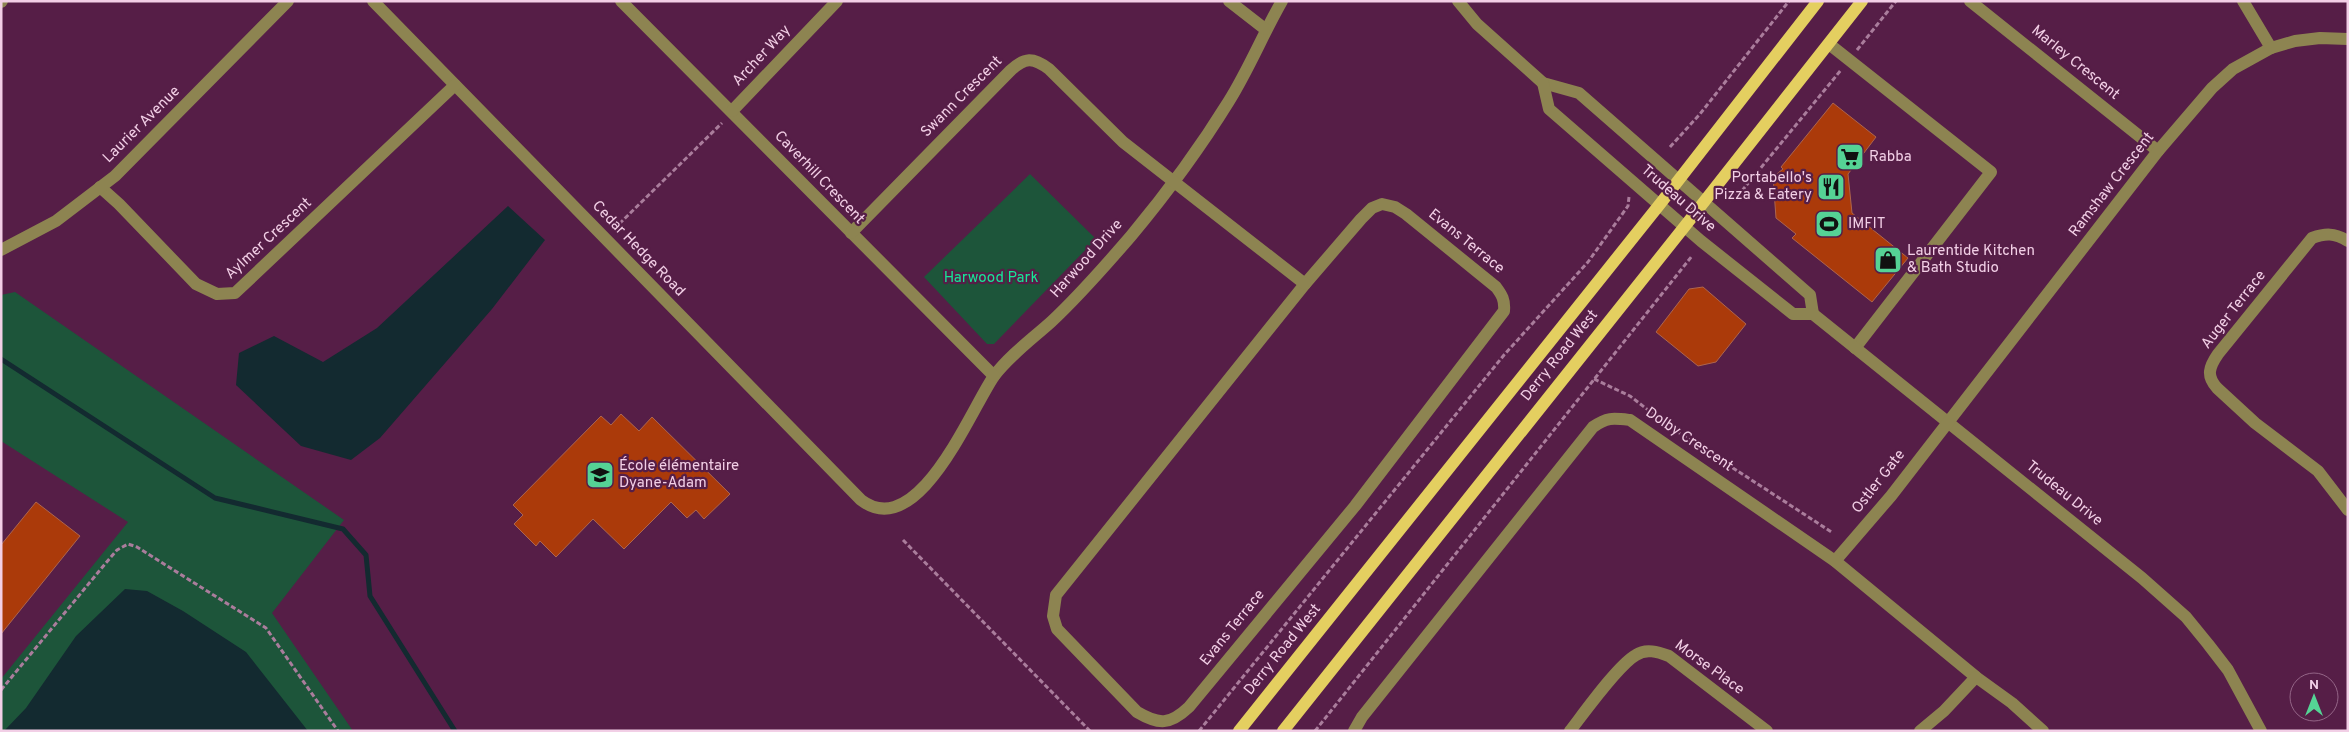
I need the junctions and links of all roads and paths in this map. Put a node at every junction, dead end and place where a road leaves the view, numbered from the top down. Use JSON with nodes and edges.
{"nodes":[{"id":1,"x":288,"y":1,"type":"edge"},
{"id":2,"x":373,"y":1,"type":"edge"},
{"id":3,"x":621,"y":1,"type":"edge"},
{"id":4,"x":837,"y":1,"type":"edge"},
{"id":5,"x":1229,"y":1,"type":"edge"},
{"id":6,"x":1282,"y":1,"type":"edge"},
{"id":7,"x":1458,"y":1,"type":"edge"},
{"id":8,"x":1789,"y":1,"type":"edge"},
{"id":9,"x":1818,"y":1,"type":"edge"},
{"id":10,"x":1862,"y":1,"type":"edge"},
{"id":11,"x":1896,"y":1,"type":"edge"},
{"id":12,"x":1970,"y":1,"type":"edge"},
{"id":13,"x":2243,"y":1,"type":"edge"},
{"id":14,"x":1265,"y":29,"type":"junction"},
{"id":15,"x":2348,"y":40,"type":"edge"},
{"id":16,"x":1829,"y":44,"type":"junction"},
{"id":17,"x":2271,"y":48,"type":"junction"},
{"id":18,"x":1849,"y":60,"type":"junction"},
{"id":19,"x":1543,"y":83,"type":"junction"},
{"id":20,"x":455,"y":85,"type":"junction"},
{"id":21,"x":732,"y":111,"type":"junction"},
{"id":22,"x":1670,"y":148,"type":"dead end"},
{"id":23,"x":2158,"y":151,"type":"junction"},
{"id":24,"x":1679,"y":179,"type":"junction"},
{"id":25,"x":1174,"y":181,"type":"junction"},
{"id":26,"x":100,"y":187,"type":"junction"},
{"id":27,"x":1630,"y":192,"type":"dead end"},
{"id":28,"x":1730,"y":200,"type":"dead end"},
{"id":29,"x":1704,"y":202,"type":"junction"},
{"id":30,"x":1660,"y":204,"type":"junction"},
{"id":31,"x":1686,"y":226,"type":"junction"},
{"id":32,"x":851,"y":234,"type":"junction"},
{"id":33,"x":604,"y":238,"type":"junction"},
{"id":34,"x":2348,"y":241,"type":"edge"},
{"id":35,"x":1,"y":250,"type":"edge"},
{"id":36,"x":1692,"y":256,"type":"dead end"},
{"id":37,"x":1305,"y":284,"type":"junction"},
{"id":38,"x":1813,"y":314,"type":"junction"},
{"id":39,"x":1856,"y":348,"type":"junction"},
{"id":40,"x":994,"y":376,"type":"junction"},
{"id":41,"x":1594,"y":379,"type":"junction"},
{"id":42,"x":1947,"y":421,"type":"junction"},
{"id":43,"x":887,"y":510,"type":"joint"},
{"id":44,"x":2348,"y":510,"type":"edge"},
{"id":45,"x":1833,"y":533,"type":"dead end"},
{"id":46,"x":903,"y":540,"type":"dead end"},
{"id":47,"x":1835,"y":561,"type":"junction"},
{"id":48,"x":1976,"y":677,"type":"junction"},
{"id":49,"x":1,"y":690,"type":"edge"},
{"id":50,"x":338,"y":731,"type":"edge"},
{"id":51,"x":1090,"y":731,"type":"edge"},
{"id":52,"x":1199,"y":731,"type":"edge"},
{"id":53,"x":1239,"y":731,"type":"edge"},
{"id":54,"x":1283,"y":731,"type":"edge"},
{"id":55,"x":1314,"y":731,"type":"edge"},
{"id":56,"x":1354,"y":731,"type":"edge"},
{"id":57,"x":1570,"y":731,"type":"edge"},
{"id":58,"x":1768,"y":731,"type":"edge"},
{"id":59,"x":1920,"y":731,"type":"edge"},
{"id":60,"x":2043,"y":731,"type":"edge"},
{"id":61,"x":2261,"y":731,"type":"edge"}],
"edges":[{"from":1,"to":26,"type":"street","name":"Laurier Avenue"},
{"from":2,"to":20,"type":"street","name":"Cedar Hedge Road"},
{"from":3,"to":21,"type":"street","name":"Caverhill Crescent"},
{"from":4,"to":21,"type":"street","name":"Archer Way"},
{"from":5,"to":14,"type":"street"},
{"from":6,"to":14,"type":"street","name":"Harwood Drive"},
{"from":7,"to":19,"type":"street","name":"Trudeau Drive"},
{"from":8,"to":22,"type":"path"},
{"from":9,"to":24,"type":"main road","name":"Derry Road West"},
{"from":10,"to":16,"type":"main road","name":"Derry Road West"},
{"from":11,"to":18,"type":"path"},
{"from":12,"to":23,"type":"street","name":"Marley Crescent"},
{"from":13,"to":17,"type":"street"},
{"from":14,"to":25,"type":"street","name":"Harwood Drive"},
{"from":15,"to":17,"type":"street","name":"Ramshaw Crescent"},
{"from":16,"to":18,"type":"street"},
{"from":16,"to":29,"type":"main road","name":"Derry Road West"},
{"from":17,"to":23,"type":"street","name":"Ramshaw Crescent"},
{"from":18,"to":28,"type":"path"},
{"from":18,"to":39,"type":"street"},
{"from":19,"to":24,"type":"street","name":"Trudeau Drive"},
{"from":19,"to":30,"type":"street","name":"Trudeau Drive"},
{"from":20,"to":26,"type":"street","name":"Aylmer Crescent"},
{"from":20,"to":33,"type":"street","name":"Cedar Hedge Road"},
{"from":21,"to":32,"type":"street","name":"Caverhill Crescent"},
{"from":21,"to":33,"type":"path"},
{"from":23,"to":42,"type":"street","name":"Ramshaw Crescent"},
{"from":24,"to":29,"type":"street","name":"Trudeau Drive"},
{"from":24,"to":30,"type":"main road","name":"Derry Road West"},
{"from":25,"to":32,"type":"street","name":"Swann Crescent"},
{"from":25,"to":37,"type":"street"},
{"from":25,"to":40,"type":"street","name":"Harwood Drive"},
{"from":26,"to":35,"type":"street","name":"Laurier Avenue"},
{"from":27,"to":52,"type":"path"},
{"from":29,"to":31,"type":"main road","name":"Derry Road West"},
{"from":29,"to":38,"type":"street","name":"Trudeau Drive"},
{"from":30,"to":31,"type":"street","name":"Trudeau Drive"},
{"from":30,"to":53,"type":"main road","name":"Derry Road West"},
{"from":31,"to":38,"type":"street","name":"Trudeau Drive"},
{"from":31,"to":54,"type":"main road","name":"Derry Road West"},
{"from":32,"to":40,"type":"street","name":"Caverhill Crescent"},
{"from":33,"to":43,"type":"street","name":"Cedar Hedge Road"},
{"from":34,"to":44,"type":"street","name":"Auger Terrace"},
{"from":36,"to":41,"type":"path"},
{"from":37,"to":37,"type":"street","name":"Evans Terrace"},
{"from":38,"to":39,"type":"street","name":"Trudeau Drive"},
{"from":39,"to":42,"type":"street","name":"Trudeau Drive"},
{"from":40,"to":43,"type":"street","name":"Harwood Drive"},
{"from":41,"to":45,"type":"path"},
{"from":41,"to":55,"type":"path"},
{"from":42,"to":47,"type":"street","name":"Ostler Gate"},
{"from":42,"to":61,"type":"street","name":"Trudeau Drive"},
{"from":46,"to":51,"type":"path"},
{"from":47,"to":48,"type":"street","name":"Dolby Crescent"},
{"from":47,"to":56,"type":"street","name":"Dolby Crescent"},
{"from":48,"to":59,"type":"street"},
{"from":48,"to":60,"type":"street","name":"Dolby Crescent"},
{"from":49,"to":50,"type":"path"},
{"from":57,"to":58,"type":"street","name":"Morse Place"}]}
